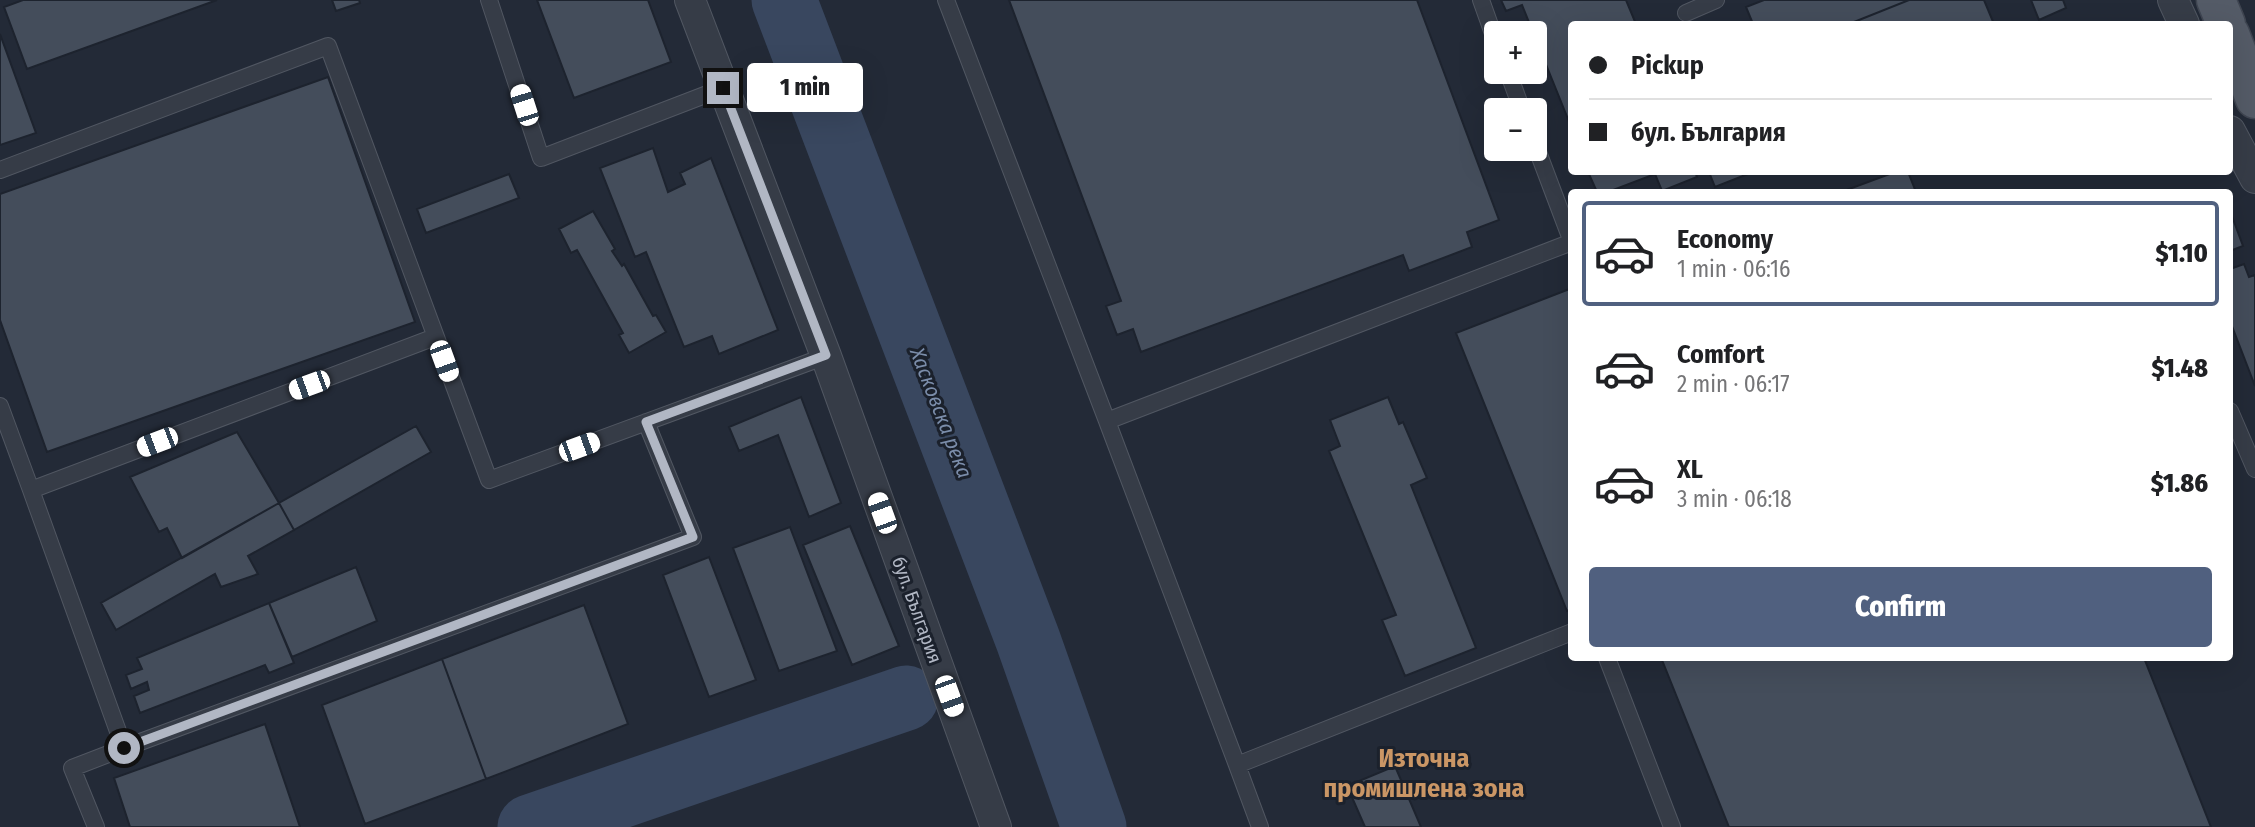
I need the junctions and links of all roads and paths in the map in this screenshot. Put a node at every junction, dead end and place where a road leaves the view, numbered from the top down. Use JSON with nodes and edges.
{"nodes":[{"id":1,"x":489,"y":0,"type":"edge"},
{"id":2,"x":690,"y":0,"type":"edge"},
{"id":3,"x":946,"y":0,"type":"edge"},
{"id":4,"x":1481,"y":0,"type":"edge"},
{"id":5,"x":1716,"y":0,"type":"edge"},
{"id":6,"x":2173,"y":0,"type":"edge"},
{"id":7,"x":2216,"y":0,"type":"edge"},
{"id":8,"x":1686,"y":13,"type":"dead end"},
{"id":9,"x":1488,"y":21,"type":"edge"},
{"id":10,"x":2182,"y":21,"type":"edge"},
{"id":11,"x":2225,"y":21,"type":"edge"},
{"id":12,"x":2233,"y":42,"type":"edge"},
{"id":13,"x":723,"y":88,"type":"junction"},
{"id":14,"x":2255,"y":99,"type":"edge"},
{"id":15,"x":2233,"y":137,"type":"edge"},
{"id":16,"x":1541,"y":161,"type":"edge"},
{"id":17,"x":0,"y":170,"type":"edge"},
{"id":18,"x":2255,"y":178,"type":"edge"},
{"id":19,"x":1568,"y":231,"type":"edge"},
{"id":20,"x":1568,"y":244,"type":"edge"},
{"id":21,"x":435,"y":337,"type":"junction"},
{"id":22,"x":826,"y":355,"type":"junction"},
{"id":23,"x":0,"y":406,"type":"edge"},
{"id":24,"x":2233,"y":418,"type":"edge"},
{"id":25,"x":1107,"y":421,"type":"junction"},
{"id":26,"x":646,"y":422,"type":"junction"},
{"id":27,"x":2255,"y":468,"type":"edge"},
{"id":28,"x":31,"y":490,"type":"junction"},
{"id":29,"x":1568,"y":634,"type":"edge"},
{"id":30,"x":1608,"y":661,"type":"edge"},
{"id":31,"x":124,"y":748,"type":"junction"},
{"id":32,"x":1237,"y":765,"type":"junction"},
{"id":33,"x":96,"y":827,"type":"edge"},
{"id":34,"x":996,"y":827,"type":"edge"},
{"id":35,"x":1260,"y":827,"type":"edge"},
{"id":36,"x":1672,"y":827,"type":"edge"}],
"edges":[{"from":1,"to":13,"type":"lane"},
{"from":2,"to":13,"type":"street","name":"бул. България"},
{"from":3,"to":25,"type":"lane"},
{"from":4,"to":9,"type":"lane"},
{"from":5,"to":8,"type":"lane"},
{"from":6,"to":10,"type":"street"},
{"from":7,"to":11,"type":"main road"},
{"from":12,"to":14,"type":"main road"},
{"from":13,"to":22,"type":"street","name":"бул. България"},
{"from":15,"to":18,"type":"street"},
{"from":16,"to":19,"type":"lane"},
{"from":17,"to":21,"type":"lane"},
{"from":20,"to":25,"type":"lane"},
{"from":21,"to":26,"type":"lane"},
{"from":21,"to":28,"type":"lane"},
{"from":22,"to":26,"type":"lane"},
{"from":22,"to":34,"type":"street","name":"бул. България"},
{"from":23,"to":28,"type":"lane"},
{"from":24,"to":27,"type":"lane"},
{"from":25,"to":32,"type":"lane"},
{"from":26,"to":31,"type":"lane"},
{"from":28,"to":31,"type":"lane"},
{"from":29,"to":32,"type":"lane"},
{"from":30,"to":36,"type":"lane"},
{"from":31,"to":33,"type":"lane"},
{"from":32,"to":35,"type":"lane"}]}
